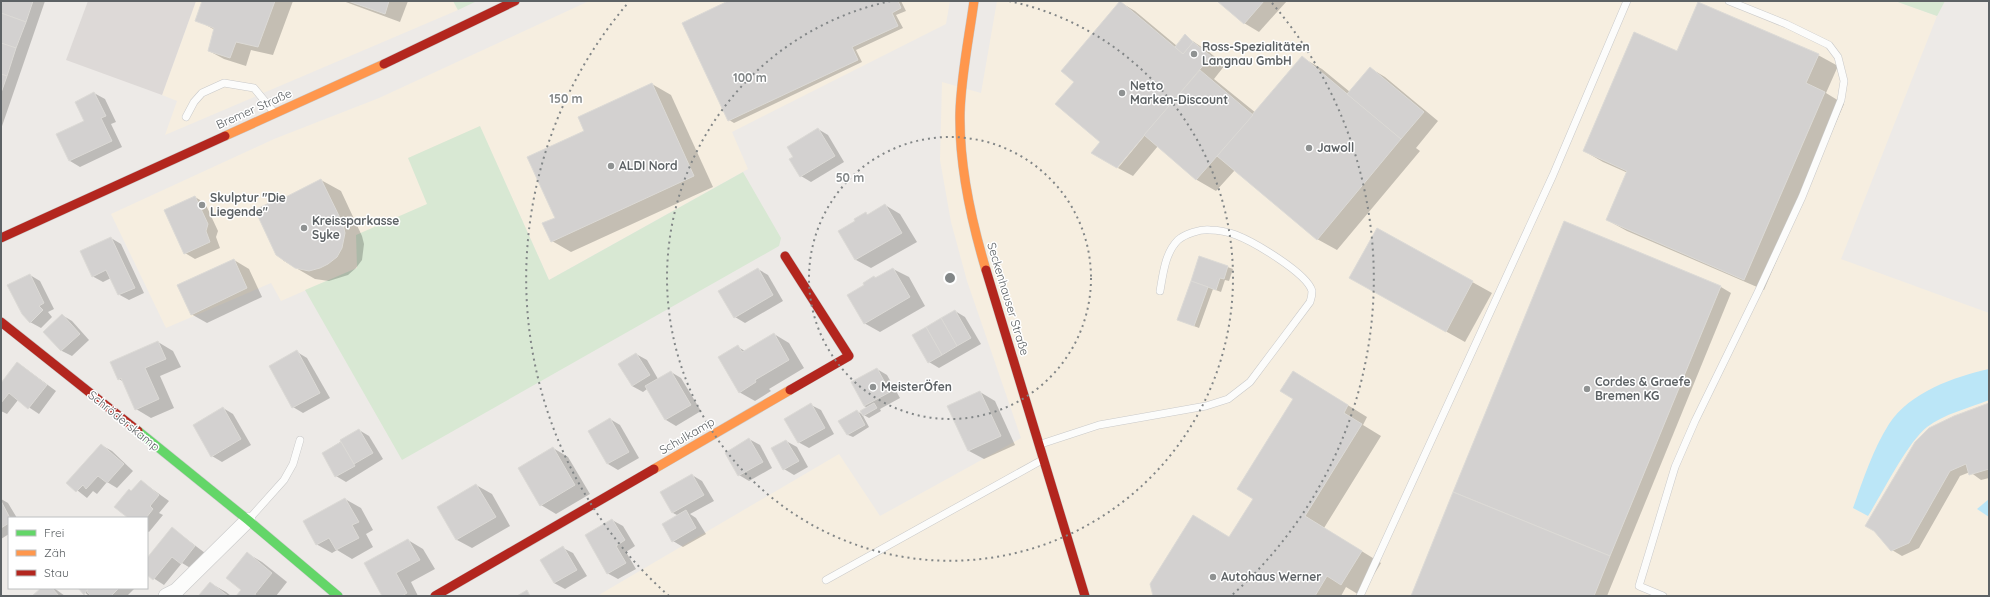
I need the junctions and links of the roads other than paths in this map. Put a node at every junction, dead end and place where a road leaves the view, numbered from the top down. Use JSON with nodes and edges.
{"nodes":[{"id":1,"x":515,"y":1,"type":"edge"},
{"id":2,"x":974,"y":1,"type":"edge"},
{"id":3,"x":1627,"y":1,"type":"edge"},
{"id":4,"x":1729,"y":1,"type":"edge"},
{"id":5,"x":274,"y":113,"type":"junction"},
{"id":6,"x":186,"y":117,"type":"dead end"},
{"id":7,"x":1,"y":238,"type":"edge"},
{"id":8,"x":786,"y":256,"type":"dead end"},
{"id":9,"x":1160,"y":291,"type":"dead end"},
{"id":10,"x":1,"y":322,"type":"edge"},
{"id":11,"x":300,"y":440,"type":"dead end"},
{"id":12,"x":1040,"y":444,"type":"junction"},
{"id":13,"x":1044,"y":459,"type":"junction"},
{"id":14,"x":248,"y":520,"type":"junction"},
{"id":15,"x":826,"y":580,"type":"dead end"},
{"id":16,"x":166,"y":596,"type":"edge"},
{"id":17,"x":338,"y":596,"type":"edge"},
{"id":18,"x":435,"y":596,"type":"edge"},
{"id":19,"x":1085,"y":596,"type":"edge"},
{"id":20,"x":1360,"y":596,"type":"edge"},
{"id":21,"x":1662,"y":596,"type":"edge"}],
"edges":[{"from":1,"to":5,"type":"main road","name":"Bremer Straße"},
{"from":2,"to":12,"type":"main road","name":"Seckenhauser Straße"},
{"from":3,"to":20,"type":"lane"},
{"from":4,"to":21,"type":"lane"},
{"from":5,"to":6,"type":"lane"},
{"from":5,"to":7,"type":"main road","name":"Bremer Straße"},
{"from":8,"to":18,"type":"main road","name":"Schulkamp"},
{"from":9,"to":12,"type":"lane"},
{"from":10,"to":14,"type":"main road","name":"Schröderskamp"},
{"from":11,"to":14,"type":"lane"},
{"from":12,"to":13,"type":"main road","name":"Seckenhauser Straße"},
{"from":13,"to":15,"type":"lane"},
{"from":13,"to":19,"type":"main road","name":"Seckenhauser Straße"},
{"from":14,"to":16,"type":"street"},
{"from":14,"to":17,"type":"main road","name":"Schröderskamp"}]}
